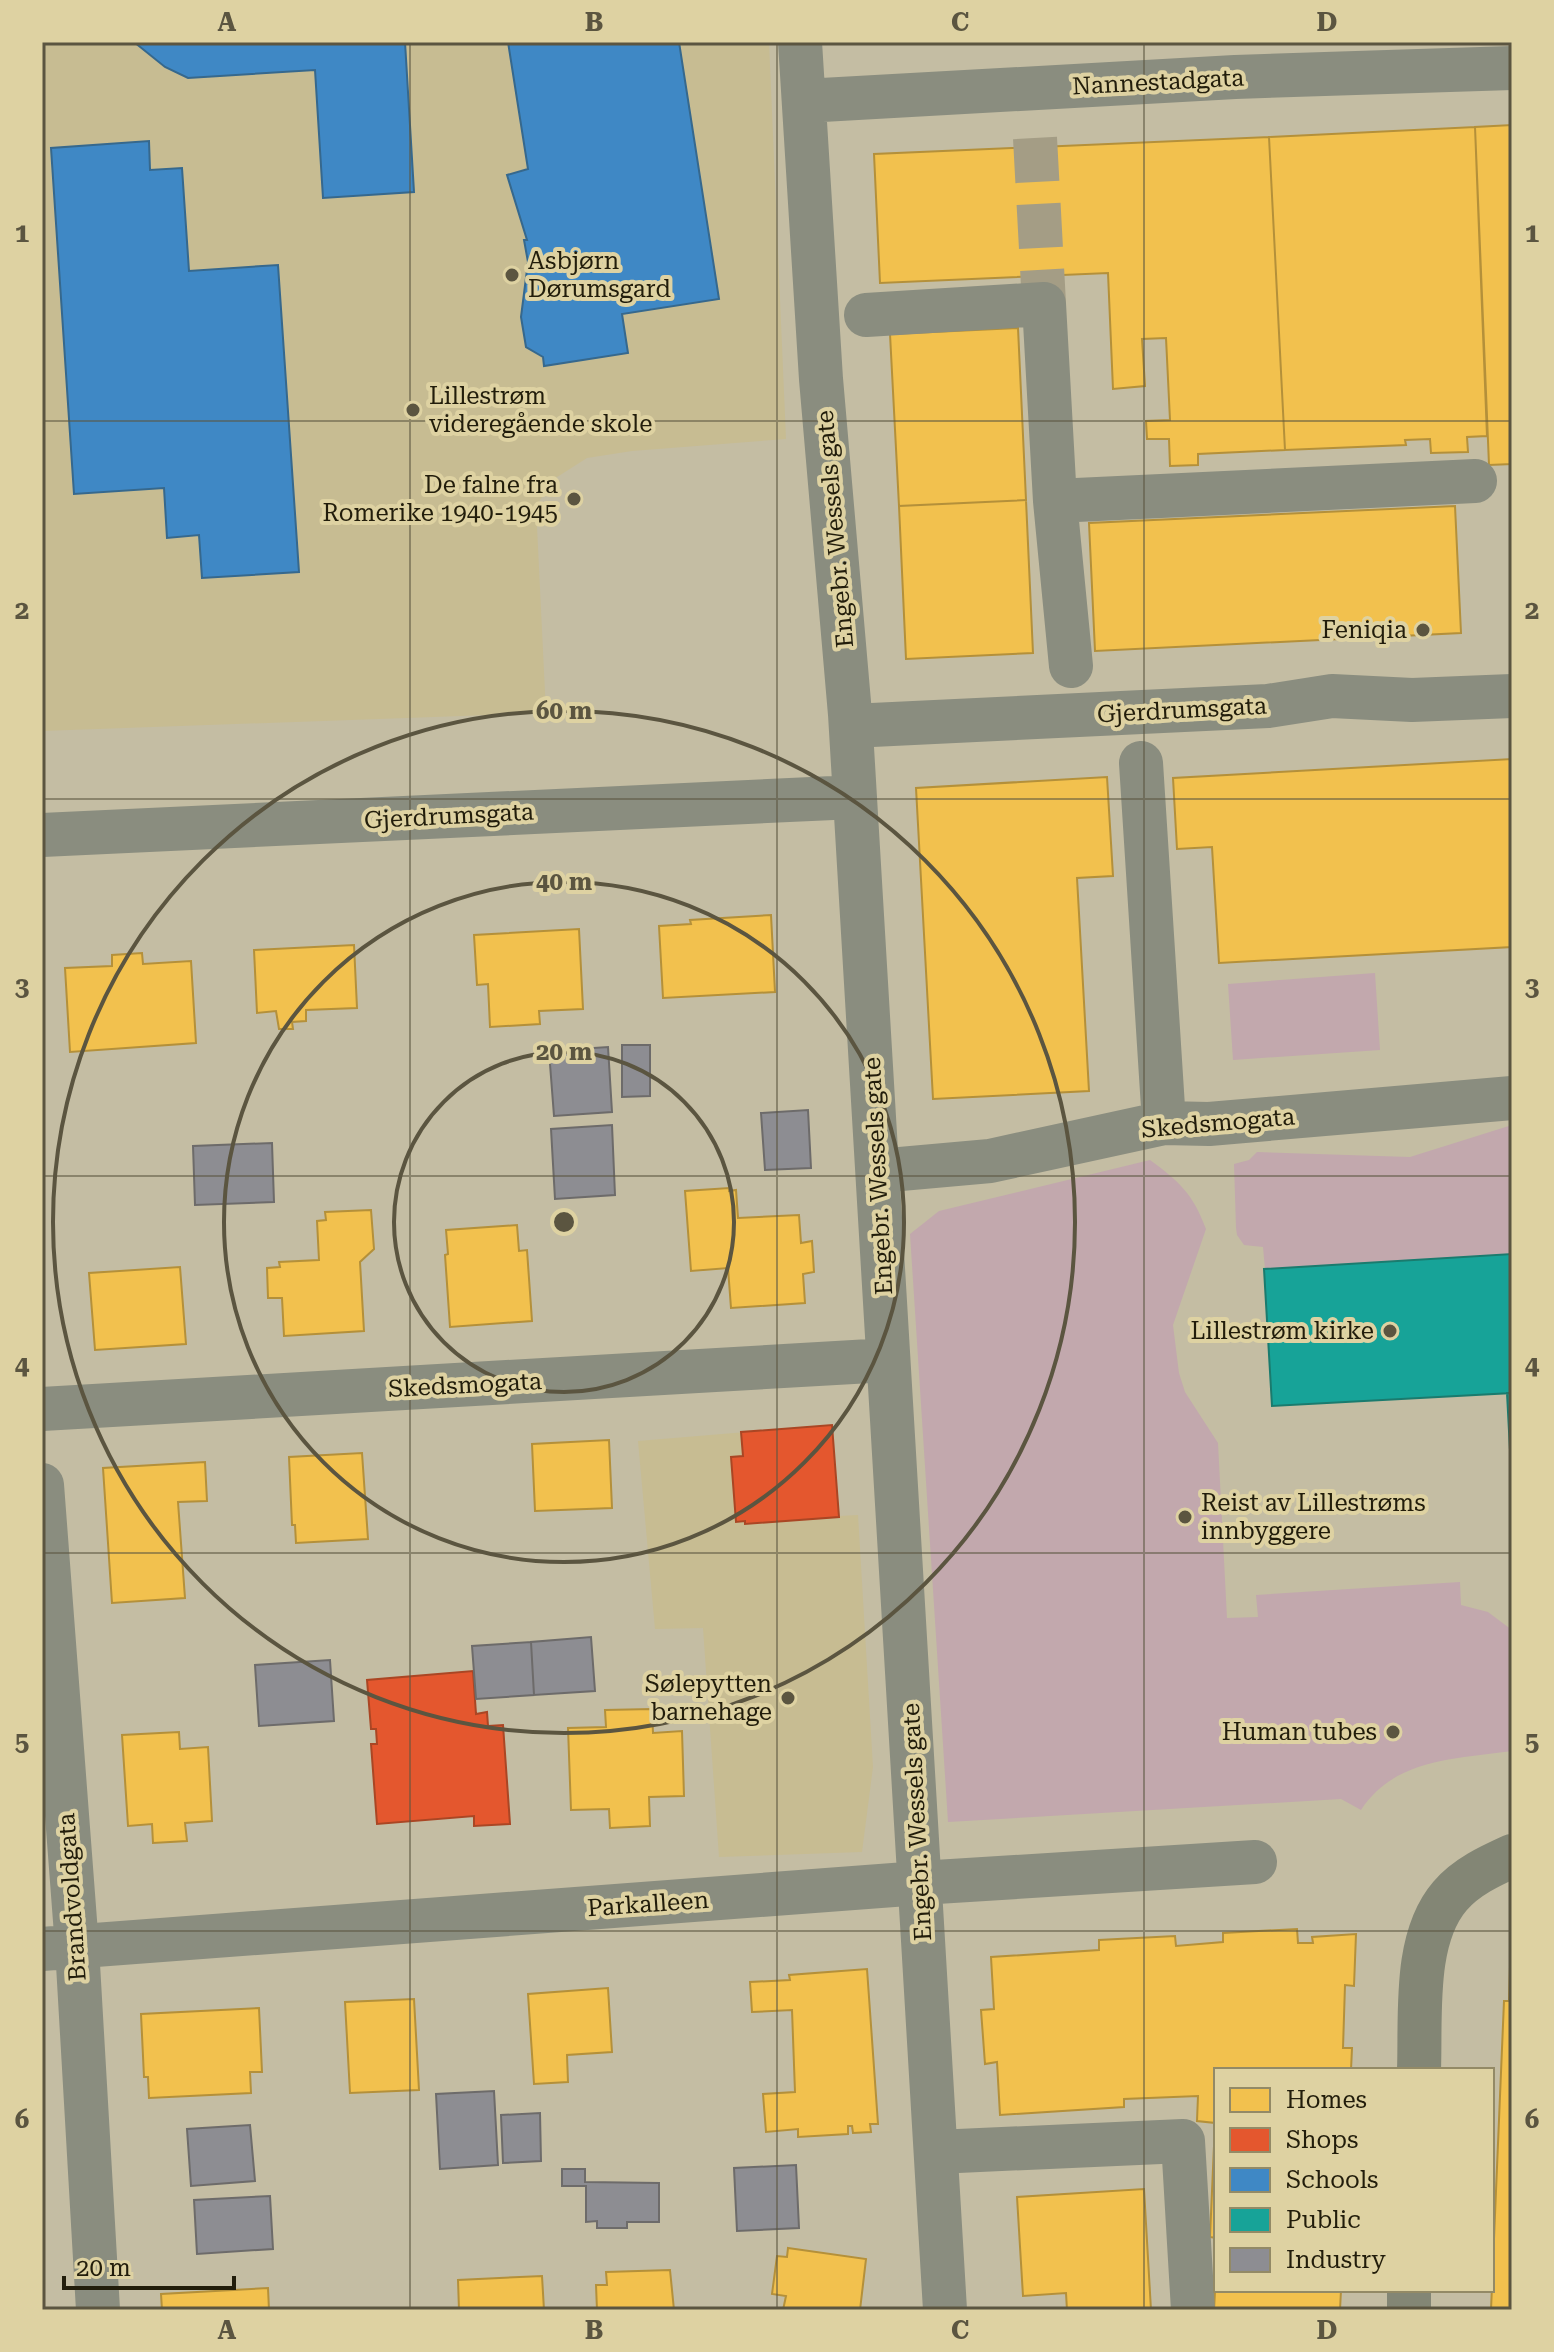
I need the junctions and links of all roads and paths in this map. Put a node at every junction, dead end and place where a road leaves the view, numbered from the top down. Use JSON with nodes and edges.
{"nodes":[{"id":1,"x":800,"y":42,"type":"edge"},
{"id":2,"x":1512,"y":68,"type":"edge"},
{"id":3,"x":804,"y":101,"type":"junction"},
{"id":4,"x":866,"y":315,"type":"dead end"},
{"id":5,"x":1475,"y":481,"type":"dead end"},
{"id":6,"x":1055,"y":501,"type":"junction"},
{"id":7,"x":1071,"y":666,"type":"dead end"},
{"id":8,"x":1512,"y":696,"type":"edge"},
{"id":9,"x":851,"y":726,"type":"junction"},
{"id":10,"x":1141,"y":763,"type":"dead end"},
{"id":11,"x":855,"y":797,"type":"junction"},
{"id":12,"x":42,"y":835,"type":"edge"},
{"id":13,"x":1512,"y":1098,"type":"edge"},
{"id":14,"x":1164,"y":1123,"type":"junction"},
{"id":15,"x":878,"y":1171,"type":"junction"},
{"id":16,"x":888,"y":1360,"type":"junction"},
{"id":17,"x":42,"y":1409,"type":"edge"},
{"id":18,"x":42,"y":1485,"type":"edge"},
{"id":19,"x":1512,"y":1856,"type":"edge"},
{"id":20,"x":1255,"y":1862,"type":"dead end"},
{"id":21,"x":920,"y":1883,"type":"junction"},
{"id":22,"x":59,"y":1948,"type":"edge"},
{"id":23,"x":1419,"y":2068,"type":"edge"},
{"id":24,"x":936,"y":2152,"type":"junction"},
{"id":25,"x":98,"y":2310,"type":"edge"},
{"id":26,"x":945,"y":2310,"type":"edge"},
{"id":27,"x":1193,"y":2310,"type":"edge"}],
"edges":[{"from":1,"to":3,"type":"street","name":"Engebr. Wessels gate"},
{"from":2,"to":3,"type":"street","name":"Nannestadgata"},
{"from":3,"to":9,"type":"street","name":"Engebr. Wessels gate"},
{"from":4,"to":6,"type":"street"},
{"from":5,"to":6,"type":"street"},
{"from":6,"to":7,"type":"street"},
{"from":8,"to":9,"type":"street","name":"Gjerdrumsgata"},
{"from":9,"to":11,"type":"street","name":"Engebr. Wessels gate"},
{"from":10,"to":14,"type":"street"},
{"from":11,"to":12,"type":"street","name":"Gjerdrumsgata"},
{"from":11,"to":15,"type":"street","name":"Engebr. Wessels gate"},
{"from":13,"to":14,"type":"street","name":"Skedsmogata"},
{"from":14,"to":15,"type":"street","name":"Skedsmogata"},
{"from":15,"to":16,"type":"street","name":"Engebr. Wessels gate"},
{"from":16,"to":17,"type":"street","name":"Skedsmogata"},
{"from":16,"to":21,"type":"street","name":"Engebr. Wessels gate"},
{"from":18,"to":22,"type":"street","name":"Brandvoldgata"},
{"from":19,"to":23,"type":"main road"},
{"from":20,"to":21,"type":"street","name":"Parkalleen"},
{"from":21,"to":22,"type":"street","name":"Parkalleen"},
{"from":21,"to":24,"type":"street","name":"Engebr. Wessels gate"},
{"from":22,"to":25,"type":"street","name":"Brandvoldgata"},
{"from":24,"to":26,"type":"street","name":"Engebr. Wessels gate"},
{"from":24,"to":27,"type":"street"}]}
